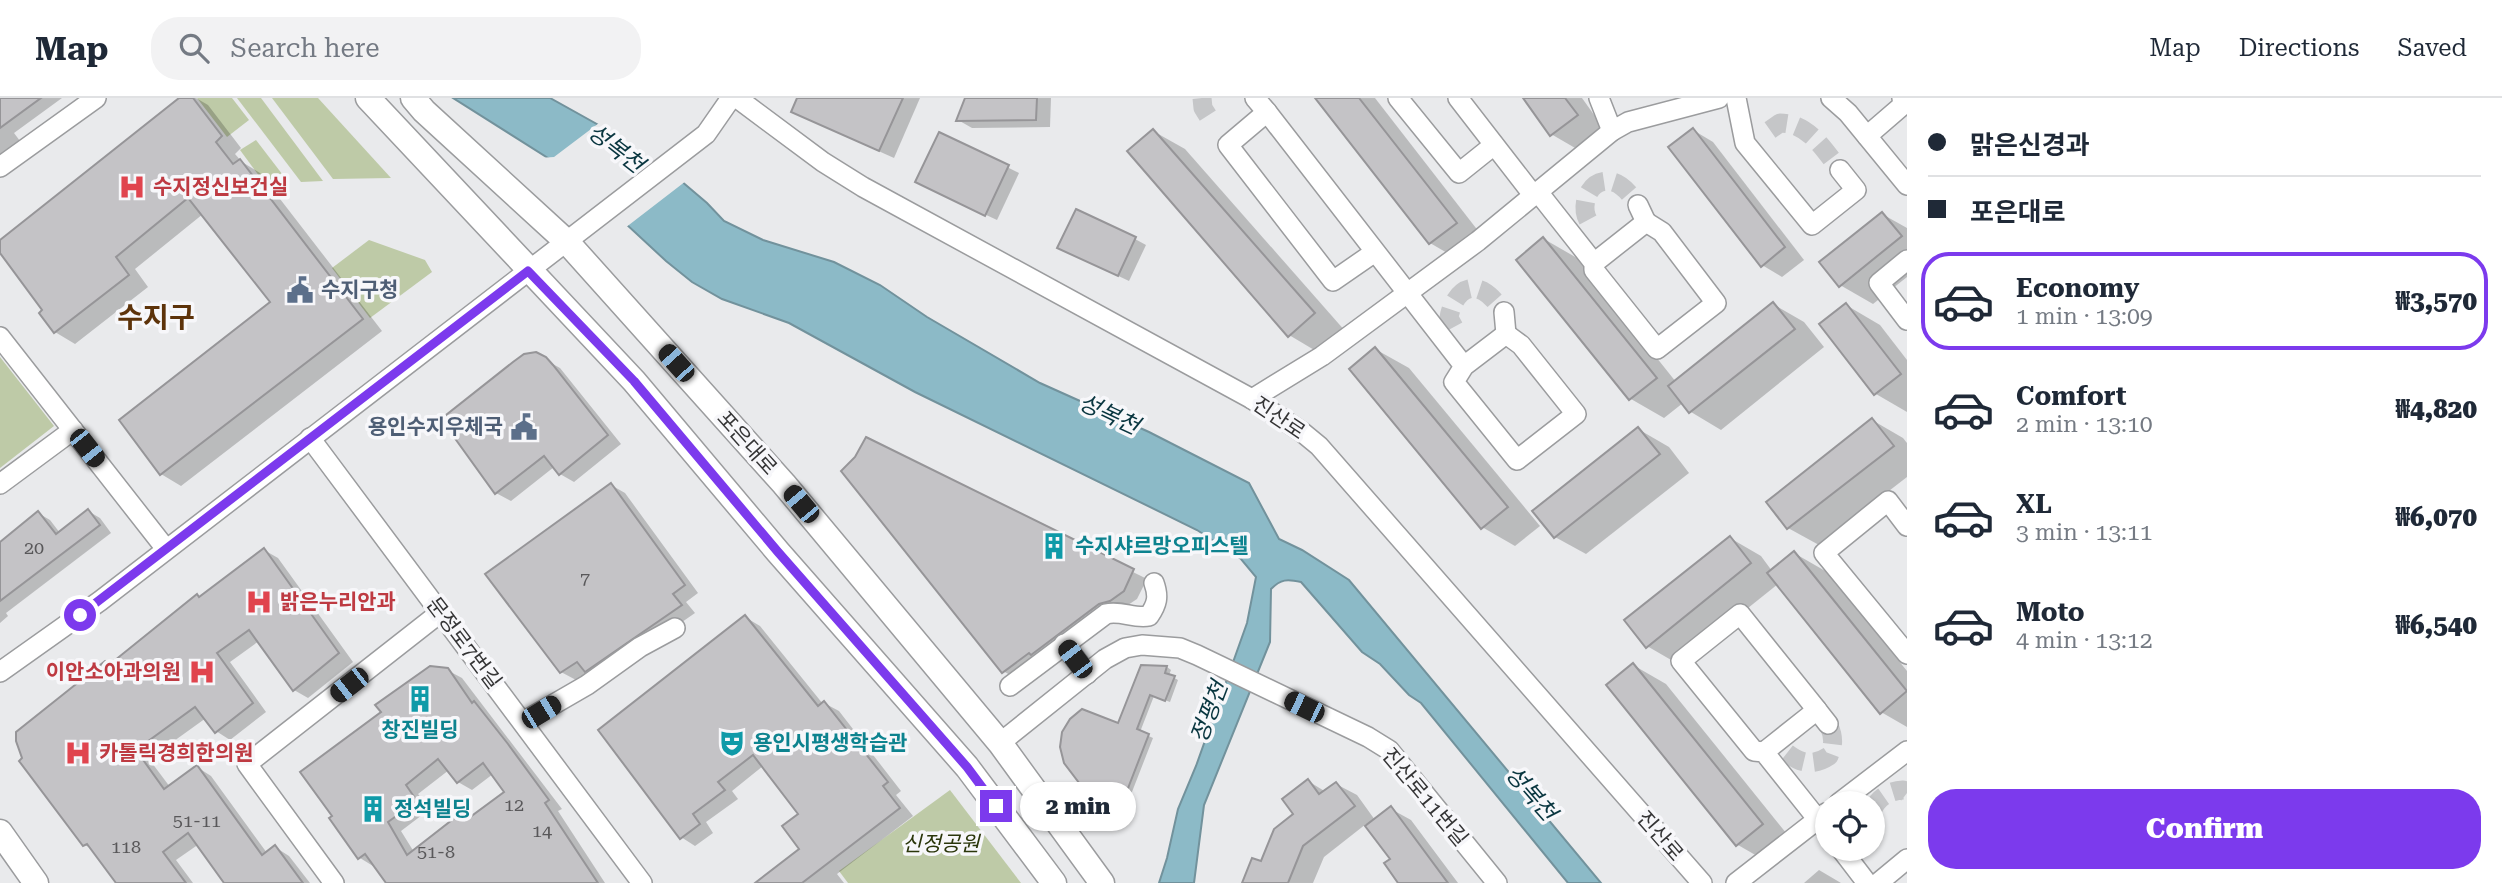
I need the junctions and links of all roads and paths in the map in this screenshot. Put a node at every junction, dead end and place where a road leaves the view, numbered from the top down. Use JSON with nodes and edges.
{"nodes":[{"id":1,"x":96,"y":98,"type":"edge"},
{"id":2,"x":368,"y":98,"type":"edge"},
{"id":3,"x":413,"y":98,"type":"edge"},
{"id":4,"x":731,"y":98,"type":"edge"},
{"id":5,"x":737,"y":98,"type":"edge"},
{"id":6,"x":1398,"y":98,"type":"edge"},
{"id":7,"x":1458,"y":98,"type":"edge"},
{"id":8,"x":1599,"y":98,"type":"edge"},
{"id":9,"x":1719,"y":98,"type":"edge"},
{"id":10,"x":1736,"y":98,"type":"edge"},
{"id":11,"x":1830,"y":98,"type":"edge"},
{"id":12,"x":1902,"y":98,"type":"edge"},
{"id":13,"x":1261,"y":105,"type":"edge"},
{"id":14,"x":1612,"y":131,"type":"junction"},
{"id":15,"x":1867,"y":136,"type":"junction"},
{"id":16,"x":1494,"y":145,"type":"junction"},
{"id":17,"x":0,"y":167,"type":"edge"},
{"id":18,"x":1840,"y":170,"type":"tunnel mouth"},
{"id":19,"x":1907,"y":185,"type":"edge"},
{"id":20,"x":1536,"y":194,"type":"junction"},
{"id":21,"x":567,"y":242,"type":"junction"},
{"id":22,"x":1375,"y":252,"type":"junction"},
{"id":23,"x":1907,"y":260,"type":"edge"},
{"id":24,"x":1594,"y":263,"type":"junction"},
{"id":25,"x":528,"y":271,"type":"junction"},
{"id":26,"x":1407,"y":294,"type":"junction"},
{"id":27,"x":1504,"y":313,"type":"tunnel mouth"},
{"id":28,"x":1907,"y":320,"type":"edge"},
{"id":29,"x":1506,"y":334,"type":"junction"},
{"id":30,"x":0,"y":337,"type":"edge"},
{"id":31,"x":1464,"y":366,"type":"junction"},
{"id":32,"x":1252,"y":399,"type":"junction"},
{"id":33,"x":73,"y":430,"type":"junction"},
{"id":34,"x":310,"y":438,"type":"junction"},
{"id":35,"x":0,"y":484,"type":"edge"},
{"id":36,"x":1907,"y":526,"type":"edge"},
{"id":37,"x":166,"y":549,"type":"junction"},
{"id":38,"x":1154,"y":583,"type":"dead end"},
{"id":39,"x":442,"y":612,"type":"junction"},
{"id":40,"x":675,"y":628,"type":"dead end"},
{"id":41,"x":1064,"y":644,"type":"junction"},
{"id":42,"x":1905,"y":646,"type":"edge"},
{"id":43,"x":0,"y":672,"type":"edge"},
{"id":44,"x":1087,"y":674,"type":"junction"},
{"id":45,"x":1010,"y":687,"type":"dead end"},
{"id":46,"x":523,"y":722,"type":"junction"},
{"id":47,"x":1000,"y":743,"type":"junction"},
{"id":48,"x":1907,"y":751,"type":"edge"},
{"id":49,"x":1765,"y":752,"type":"junction"},
{"id":50,"x":1855,"y":791,"type":"edge"},
{"id":51,"x":1815,"y":810,"type":"edge"},
{"id":52,"x":1815,"y":827,"type":"edge"},
{"id":53,"x":0,"y":832,"type":"edge"},
{"id":54,"x":1907,"y":859,"type":"edge"},
{"id":55,"x":1850,"y":861,"type":"edge"},
{"id":56,"x":36,"y":883,"type":"edge"},
{"id":57,"x":334,"y":883,"type":"edge"},
{"id":58,"x":642,"y":883,"type":"edge"},
{"id":59,"x":1054,"y":883,"type":"edge"},
{"id":60,"x":1102,"y":883,"type":"edge"},
{"id":61,"x":1497,"y":883,"type":"edge"},
{"id":62,"x":1702,"y":883,"type":"edge"},
{"id":63,"x":1736,"y":883,"type":"edge"},
{"id":64,"x":1867,"y":883,"type":"edge"},
{"id":65,"x":1878,"y":883,"type":"edge"}],
"edges":[{"from":1,"to":17,"type":"street"},
{"from":2,"to":25,"type":"main road"},
{"from":3,"to":21,"type":"main road","name":"포은대로"},
{"from":4,"to":21,"type":"street"},
{"from":5,"to":32,"type":"street","name":"진산로"},
{"from":6,"to":16,"type":"street"},
{"from":7,"to":16,"type":"street"},
{"from":8,"to":14,"type":"street"},
{"from":9,"to":14,"type":"street"},
{"from":10,"to":18,"type":"street"},
{"from":11,"to":15,"type":"street"},
{"from":12,"to":15,"type":"street"},
{"from":13,"to":22,"type":"street"},
{"from":13,"to":22,"type":"street"},
{"from":14,"to":20,"type":"street"},
{"from":15,"to":19,"type":"street"},
{"from":16,"to":20,"type":"street"},
{"from":20,"to":24,"type":"street"},
{"from":20,"to":26,"type":"street"},
{"from":21,"to":25,"type":"street"},
{"from":21,"to":47,"type":"main road","name":"포은대로"},
{"from":22,"to":26,"type":"street"},
{"from":23,"to":28,"type":"street"},
{"from":24,"to":24,"type":"street"},
{"from":25,"to":34,"type":"street"},
{"from":25,"to":59,"type":"main road"},
{"from":26,"to":31,"type":"street"},
{"from":26,"to":32,"type":"street"},
{"from":27,"to":29,"type":"street"},
{"from":29,"to":31,"type":"street"},
{"from":29,"to":31,"type":"street"},
{"from":30,"to":33,"type":"street"},
{"from":32,"to":62,"type":"street","name":"진산로"},
{"from":33,"to":35,"type":"street"},
{"from":33,"to":37,"type":"street"},
{"from":34,"to":37,"type":"street"},
{"from":34,"to":39,"type":"street","name":"문정로7번길"},
{"from":36,"to":42,"type":"street"},
{"from":37,"to":43,"type":"street"},
{"from":38,"to":41,"type":"street"},
{"from":39,"to":46,"type":"street","name":"문정로7번길"},
{"from":39,"to":57,"type":"street"},
{"from":40,"to":46,"type":"street"},
{"from":41,"to":44,"type":"street"},
{"from":41,"to":45,"type":"street"},
{"from":44,"to":47,"type":"street"},
{"from":44,"to":61,"type":"street","name":"진산로11번길"},
{"from":46,"to":58,"type":"street","name":"문정로7번길"},
{"from":47,"to":60,"type":"main road","name":"포은대로"},
{"from":48,"to":50,"type":"street"},
{"from":49,"to":49,"type":"street"},
{"from":49,"to":51,"type":"street"},
{"from":52,"to":63,"type":"street"},
{"from":53,"to":56,"type":"main road"},
{"from":54,"to":65,"type":"street"},
{"from":55,"to":64,"type":"street"}]}
